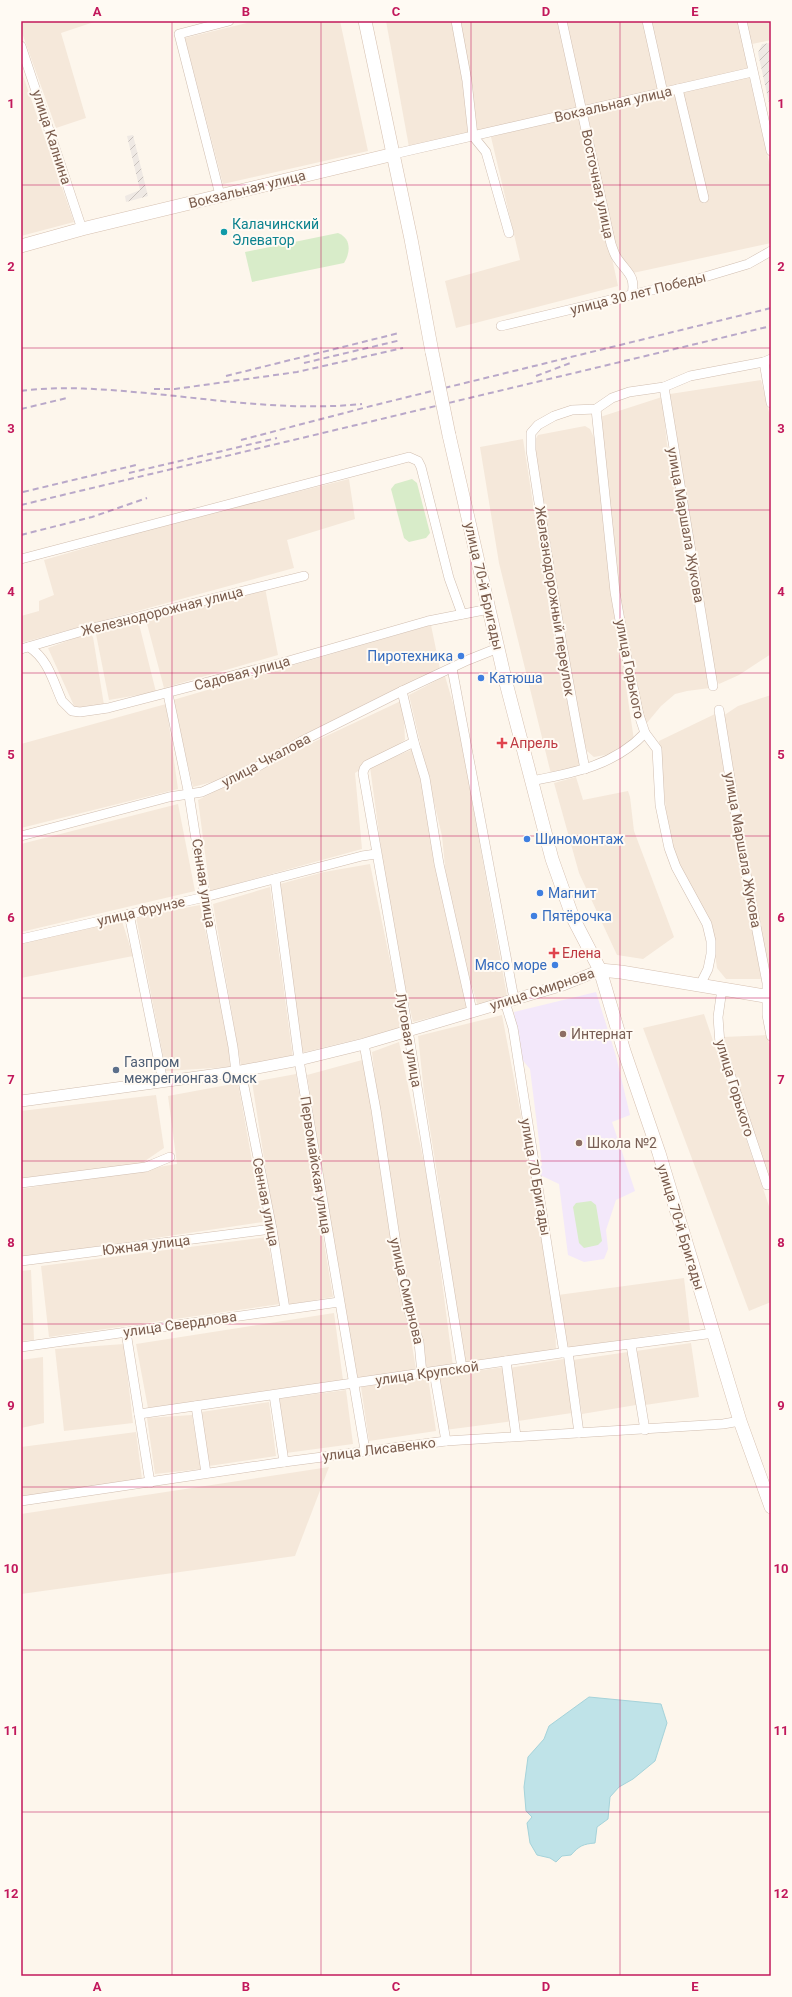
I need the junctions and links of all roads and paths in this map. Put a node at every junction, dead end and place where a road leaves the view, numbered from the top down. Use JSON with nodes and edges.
{"nodes":[{"id":1,"x":229,"y":21,"type":"edge"},
{"id":2,"x":365,"y":21,"type":"edge"},
{"id":3,"x":456,"y":21,"type":"edge"},
{"id":4,"x":562,"y":21,"type":"edge"},
{"id":5,"x":647,"y":21,"type":"edge"},
{"id":6,"x":742,"y":21,"type":"edge"},
{"id":7,"x":21,"y":46,"type":"edge"},
{"id":8,"x":752,"y":72,"type":"junction"},
{"id":9,"x":678,"y":89,"type":"junction"},
{"id":10,"x":663,"y":93,"type":"junction"},
{"id":11,"x":583,"y":112,"type":"junction"},
{"id":12,"x":474,"y":136,"type":"junction"},
{"id":13,"x":771,"y":150,"type":"edge"},
{"id":14,"x":394,"y":154,"type":"junction"},
{"id":15,"x":220,"y":195,"type":"junction"},
{"id":16,"x":704,"y":198,"type":"dead end"},
{"id":17,"x":82,"y":229,"type":"junction"},
{"id":18,"x":509,"y":233,"type":"dead end"},
{"id":19,"x":21,"y":246,"type":"edge"},
{"id":20,"x":771,"y":251,"type":"edge"},
{"id":21,"x":632,"y":295,"type":"junction"},
{"id":22,"x":501,"y":326,"type":"dead end"},
{"id":23,"x":768,"y":361,"type":"edge"},
{"id":24,"x":664,"y":387,"type":"junction"},
{"id":25,"x":771,"y":403,"type":"edge"},
{"id":26,"x":596,"y":409,"type":"junction"},
{"id":27,"x":21,"y":559,"type":"edge"},
{"id":28,"x":304,"y":576,"type":"dead end"},
{"id":29,"x":489,"y":609,"type":"junction"},
{"id":30,"x":462,"y":614,"type":"junction"},
{"id":31,"x":25,"y":648,"type":"edge"},
{"id":32,"x":498,"y":648,"type":"junction"},
{"id":33,"x":452,"y":668,"type":"junction"},
{"id":34,"x":713,"y":686,"type":"dead end"},
{"id":35,"x":402,"y":691,"type":"junction"},
{"id":36,"x":168,"y":694,"type":"junction"},
{"id":37,"x":719,"y":710,"type":"dead end"},
{"id":38,"x":645,"y":733,"type":"junction"},
{"id":39,"x":414,"y":742,"type":"junction"},
{"id":40,"x":585,"y":769,"type":"junction"},
{"id":41,"x":531,"y":781,"type":"junction"},
{"id":42,"x":189,"y":795,"type":"junction"},
{"id":43,"x":21,"y":836,"type":"edge"},
{"id":44,"x":376,"y":854,"type":"junction"},
{"id":45,"x":275,"y":879,"type":"junction"},
{"id":46,"x":205,"y":897,"type":"junction"},
{"id":47,"x":129,"y":914,"type":"junction"},
{"id":48,"x":21,"y":939,"type":"edge"},
{"id":49,"x":600,"y":970,"type":"junction"},
{"id":50,"x":700,"y":986,"type":"junction"},
{"id":51,"x":722,"y":989,"type":"junction"},
{"id":52,"x":769,"y":997,"type":"edge"},
{"id":53,"x":509,"y":1000,"type":"junction"},
{"id":54,"x":472,"y":1011,"type":"junction"},
{"id":55,"x":408,"y":1030,"type":"junction"},
{"id":56,"x":771,"y":1036,"type":"edge"},
{"id":57,"x":364,"y":1044,"type":"junction"},
{"id":58,"x":299,"y":1060,"type":"junction"},
{"id":59,"x":239,"y":1072,"type":"junction"},
{"id":60,"x":163,"y":1082,"type":"junction"},
{"id":61,"x":21,"y":1101,"type":"edge"},
{"id":62,"x":170,"y":1157,"type":"dead end"},
{"id":63,"x":21,"y":1183,"type":"edge"},
{"id":64,"x":767,"y":1185,"type":"dead end"},
{"id":65,"x":272,"y":1229,"type":"junction"},
{"id":66,"x":21,"y":1261,"type":"edge"},
{"id":67,"x":339,"y":1302,"type":"junction"},
{"id":68,"x":285,"y":1309,"type":"junction"},
{"id":69,"x":126,"y":1332,"type":"junction"},
{"id":70,"x":714,"y":1333,"type":"junction"},
{"id":71,"x":631,"y":1345,"type":"junction"},
{"id":72,"x":21,"y":1347,"type":"edge"},
{"id":73,"x":566,"y":1352,"type":"junction"},
{"id":74,"x":506,"y":1361,"type":"junction"},
{"id":75,"x":462,"y":1368,"type":"junction"},
{"id":76,"x":434,"y":1372,"type":"junction"},
{"id":77,"x":422,"y":1374,"type":"junction"},
{"id":78,"x":353,"y":1383,"type":"junction"},
{"id":79,"x":274,"y":1395,"type":"junction"},
{"id":80,"x":196,"y":1406,"type":"junction"},
{"id":81,"x":140,"y":1414,"type":"junction"},
{"id":82,"x":740,"y":1420,"type":"junction"},
{"id":83,"x":645,"y":1430,"type":"junction"},
{"id":84,"x":579,"y":1433,"type":"junction"},
{"id":85,"x":516,"y":1436,"type":"junction"},
{"id":86,"x":446,"y":1441,"type":"junction"},
{"id":87,"x":365,"y":1450,"type":"junction"},
{"id":88,"x":284,"y":1462,"type":"junction"},
{"id":89,"x":206,"y":1473,"type":"junction"},
{"id":90,"x":150,"y":1483,"type":"junction"},
{"id":91,"x":21,"y":1501,"type":"edge"},
{"id":92,"x":771,"y":1507,"type":"edge"}],
"edges":[{"from":1,"to":15,"type":"street"},
{"from":2,"to":14,"type":"main road","name":"улица 70-й Бригады"},
{"from":3,"to":12,"type":"street"},
{"from":4,"to":11,"type":"street","name":"Восточная улица"},
{"from":5,"to":10,"type":"street"},
{"from":6,"to":8,"type":"street"},
{"from":7,"to":17,"type":"street","name":"улица Калнина"},
{"from":8,"to":9,"type":"street","name":"Вокзальная улица"},
{"from":8,"to":13,"type":"street"},
{"from":9,"to":10,"type":"street","name":"Вокзальная улица"},
{"from":9,"to":16,"type":"street"},
{"from":10,"to":11,"type":"street","name":"Вокзальная улица"},
{"from":11,"to":12,"type":"street","name":"Вокзальная улица"},
{"from":11,"to":21,"type":"street","name":"Восточная улица"},
{"from":12,"to":14,"type":"street","name":"Вокзальная улица"},
{"from":12,"to":18,"type":"street"},
{"from":14,"to":15,"type":"main road","name":"Вокзальная улица"},
{"from":14,"to":29,"type":"main road","name":"улица 70-й Бригады","bridge":true},
{"from":15,"to":17,"type":"main road","name":"Вокзальная улица"},
{"from":17,"to":19,"type":"main road","name":"Вокзальная улица"},
{"from":20,"to":21,"type":"street","name":"улица 30 лет Победы"},
{"from":21,"to":22,"type":"street","name":"улица 30 лет Победы"},
{"from":23,"to":24,"type":"street"},
{"from":23,"to":25,"type":"street"},
{"from":24,"to":26,"type":"street"},
{"from":24,"to":34,"type":"street","name":"улица Маршала Жукова"},
{"from":26,"to":38,"type":"street","name":"улица Горького"},
{"from":26,"to":40,"type":"street","name":"Железнодорожный переулок"},
{"from":27,"to":30,"type":"street"},
{"from":28,"to":31,"type":"street","name":"Железнодорожная улица"},
{"from":29,"to":30,"type":"street","name":"Садовая улица"},
{"from":29,"to":32,"type":"main road","name":"улица 70-й Бригады"},
{"from":30,"to":36,"type":"street","name":"Садовая улица"},
{"from":31,"to":36,"type":"street","name":"Садовая улица"},
{"from":32,"to":33,"type":"street","name":"улица Чкалова"},
{"from":32,"to":41,"type":"main road","name":"улица 70-й Бригады"},
{"from":33,"to":35,"type":"street","name":"улица Чкалова"},
{"from":33,"to":53,"type":"street","name":"улица 70 Бригады"},
{"from":35,"to":39,"type":"street"},
{"from":35,"to":42,"type":"street","name":"улица Чкалова"},
{"from":36,"to":42,"type":"street","name":"Сенная улица"},
{"from":37,"to":52,"type":"street","name":"улица Маршала Жукова"},
{"from":38,"to":40,"type":"street"},
{"from":38,"to":50,"type":"street","name":"улица Горького"},
{"from":39,"to":44,"type":"street","name":"Луговая улица"},
{"from":39,"to":54,"type":"street"},
{"from":40,"to":41,"type":"street"},
{"from":41,"to":49,"type":"main road","name":"улица 70-й Бригады"},
{"from":42,"to":43,"type":"street","name":"улица Чкалова"},
{"from":42,"to":46,"type":"street","name":"Сенная улица"},
{"from":44,"to":45,"type":"street","name":"улица Фрунзе"},
{"from":44,"to":55,"type":"street","name":"Луговая улица"},
{"from":45,"to":46,"type":"street","name":"улица Фрунзе"},
{"from":45,"to":58,"type":"street","name":"Первомайская улица"},
{"from":46,"to":47,"type":"street","name":"улица Фрунзе"},
{"from":46,"to":59,"type":"street","name":"Сенная улица"},
{"from":47,"to":48,"type":"street","name":"улица Фрунзе"},
{"from":47,"to":60,"type":"street"},
{"from":49,"to":50,"type":"main road","name":"улица Смирнова"},
{"from":49,"to":53,"type":"street","name":"улица Смирнова"},
{"from":49,"to":70,"type":"main road","name":"улица 70-й Бригады"},
{"from":50,"to":51,"type":"main road","name":"улица Смирнова"},
{"from":51,"to":52,"type":"main road","name":"улица Смирнова"},
{"from":51,"to":64,"type":"street","name":"улица Горького"},
{"from":52,"to":56,"type":"street","name":"улица Маршала Жукова"},
{"from":53,"to":54,"type":"street","name":"улица Смирнова"},
{"from":53,"to":73,"type":"street","name":"улица 70 Бригады"},
{"from":54,"to":55,"type":"street","name":"улица Смирнова"},
{"from":55,"to":57,"type":"street","name":"улица Смирнова"},
{"from":55,"to":75,"type":"street","name":"Луговая улица"},
{"from":57,"to":58,"type":"street","name":"улица Смирнова"},
{"from":57,"to":77,"type":"street","name":"улица Смирнова"},
{"from":58,"to":59,"type":"street","name":"улица Смирнова"},
{"from":58,"to":67,"type":"street","name":"Первомайская улица"},
{"from":59,"to":60,"type":"street","name":"улица Смирнова"},
{"from":59,"to":65,"type":"street","name":"Сенная улица"},
{"from":60,"to":61,"type":"street","name":"улица Смирнова"},
{"from":62,"to":63,"type":"street"},
{"from":65,"to":66,"type":"street","name":"Южная улица"},
{"from":65,"to":68,"type":"street","name":"Сенная улица"},
{"from":67,"to":68,"type":"street","name":"улица Свердлова"},
{"from":67,"to":78,"type":"street","name":"Первомайская улица"},
{"from":68,"to":69,"type":"street","name":"улица Свердлова"},
{"from":69,"to":72,"type":"street","name":"улица Свердлова"},
{"from":69,"to":81,"type":"street"},
{"from":70,"to":71,"type":"street","name":"улица Крупской"},
{"from":70,"to":82,"type":"main road","name":"улица 70-й Бригады"},
{"from":71,"to":73,"type":"street","name":"улица Крупской"},
{"from":71,"to":83,"type":"street"},
{"from":73,"to":74,"type":"street","name":"улица Крупской"},
{"from":73,"to":84,"type":"street","name":"улица 70 Бригады"},
{"from":74,"to":75,"type":"street","name":"улица Крупской"},
{"from":74,"to":85,"type":"street"},
{"from":75,"to":76,"type":"street","name":"улица Крупской"},
{"from":76,"to":77,"type":"street","name":"улица Крупской"},
{"from":76,"to":86,"type":"street"},
{"from":77,"to":78,"type":"street","name":"улица Крупской"},
{"from":78,"to":79,"type":"street","name":"улица Крупской"},
{"from":78,"to":87,"type":"street","name":"Первомайская улица"},
{"from":79,"to":80,"type":"street","name":"улица Крупской"},
{"from":79,"to":88,"type":"street"},
{"from":80,"to":81,"type":"street","name":"улица Крупской"},
{"from":80,"to":89,"type":"street"},
{"from":81,"to":90,"type":"street"},
{"from":82,"to":83,"type":"street","name":"улица Лисавенко"},
{"from":82,"to":92,"type":"main road","name":"улица 70-й Бригады"},
{"from":83,"to":84,"type":"street","name":"улица Лисавенко"},
{"from":84,"to":85,"type":"street","name":"улица Лисавенко"},
{"from":85,"to":86,"type":"street","name":"улица Лисавенко"},
{"from":86,"to":87,"type":"street","name":"улица Лисавенко"},
{"from":87,"to":88,"type":"street","name":"улица Лисавенко"},
{"from":88,"to":89,"type":"street","name":"улица Лисавенко"},
{"from":89,"to":90,"type":"street","name":"улица Лисавенко"},
{"from":90,"to":91,"type":"street","name":"улица Лисавенко"}]}
